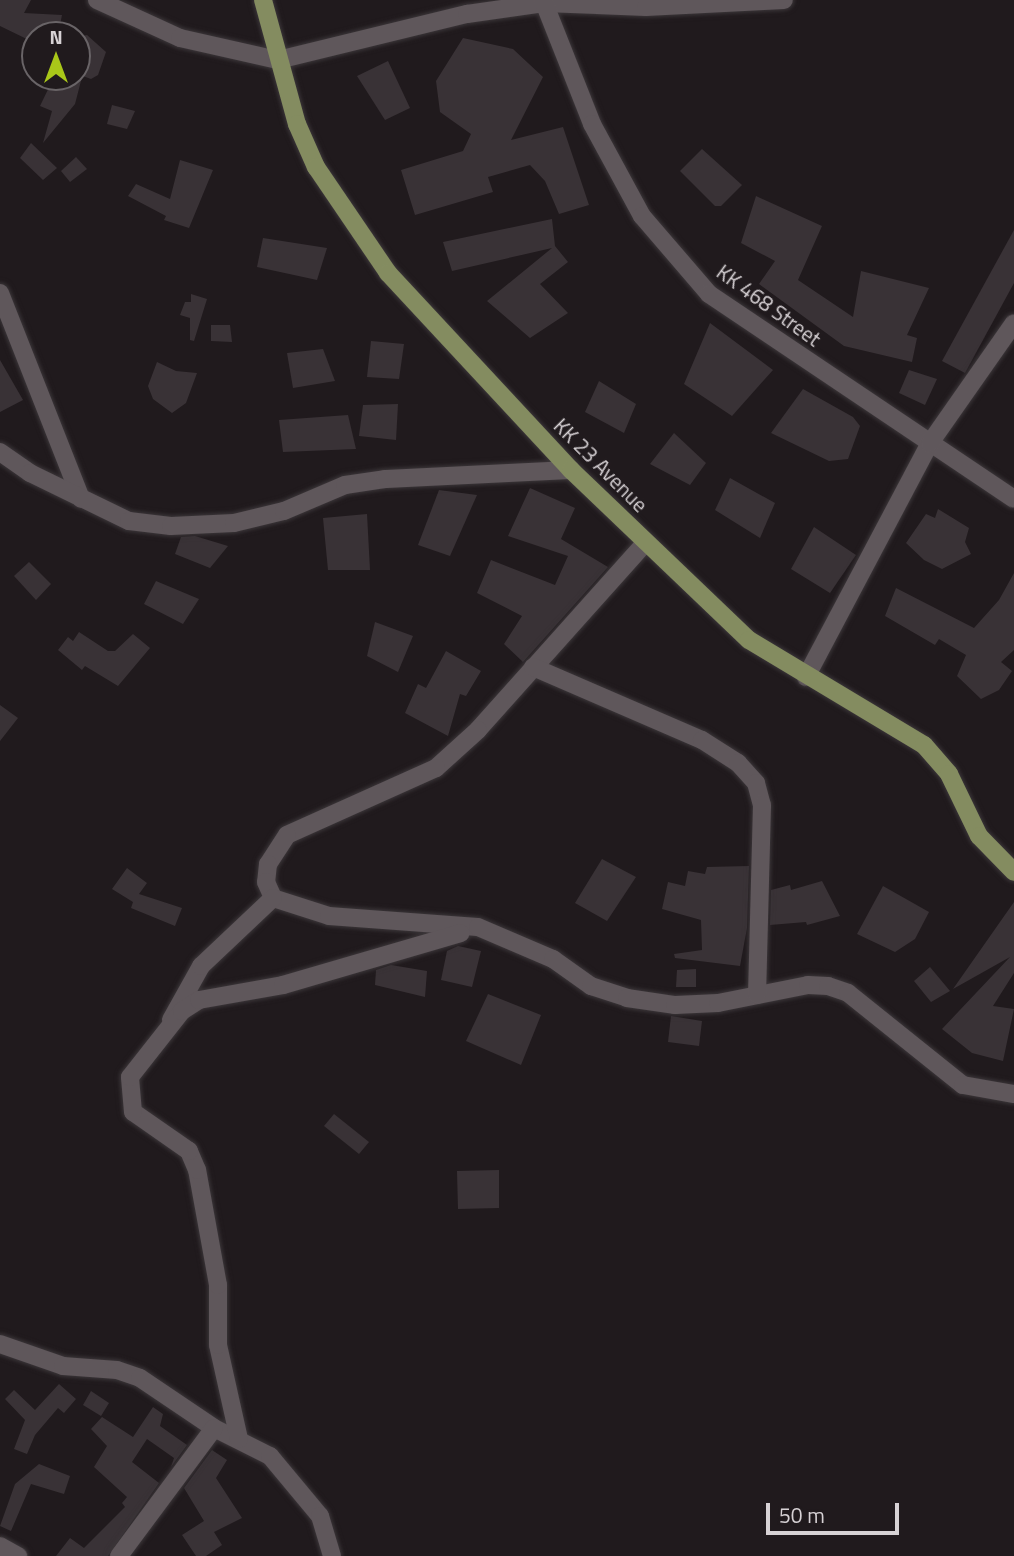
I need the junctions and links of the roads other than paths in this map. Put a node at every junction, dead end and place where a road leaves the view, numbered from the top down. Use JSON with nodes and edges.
{"nodes":[{"id":1,"x":97,"y":0,"type":"edge"},
{"id":2,"x":263,"y":0,"type":"edge"},
{"id":3,"x":784,"y":0,"type":"edge"},
{"id":4,"x":543,"y":2,"type":"edge"},
{"id":5,"x":278,"y":60,"type":"junction"},
{"id":6,"x":0,"y":293,"type":"edge"},
{"id":7,"x":1014,"y":323,"type":"edge"},
{"id":8,"x":930,"y":443,"type":"junction"},
{"id":9,"x":0,"y":452,"type":"edge"},
{"id":10,"x":571,"y":470,"type":"junction"},
{"id":11,"x":81,"y":499,"type":"junction"},
{"id":12,"x":1014,"y":499,"type":"edge"},
{"id":13,"x":646,"y":542,"type":"junction"},
{"id":14,"x":533,"y":667,"type":"junction"},
{"id":15,"x":806,"y":677,"type":"junction"},
{"id":16,"x":1014,"y":872,"type":"edge"},
{"id":17,"x":273,"y":898,"type":"junction"},
{"id":18,"x":478,"y":927,"type":"junction"},
{"id":19,"x":757,"y":995,"type":"junction"},
{"id":20,"x":167,"y":1031,"type":"junction"},
{"id":21,"x":1014,"y":1094,"type":"edge"},
{"id":22,"x":0,"y":1344,"type":"edge"},
{"id":23,"x":214,"y":1428,"type":"junction"},
{"id":24,"x":239,"y":1439,"type":"junction"},
{"id":25,"x":0,"y":1546,"type":"edge"},
{"id":26,"x":18,"y":1556,"type":"edge"},
{"id":27,"x":119,"y":1556,"type":"edge"},
{"id":28,"x":332,"y":1556,"type":"edge"}],
"edges":[{"from":1,"to":5,"type":"street"},
{"from":2,"to":5,"type":"main road","name":"KK 23 Avenue"},
{"from":3,"to":4,"type":"street"},
{"from":4,"to":5,"type":"street"},
{"from":4,"to":8,"type":"street","name":"KK 468 Street"},
{"from":5,"to":10,"type":"main road","name":"KK 23 Avenue"},
{"from":6,"to":11,"type":"street"},
{"from":7,"to":8,"type":"street"},
{"from":8,"to":12,"type":"street","name":"KK 468 Street"},
{"from":8,"to":15,"type":"street"},
{"from":9,"to":11,"type":"street"},
{"from":10,"to":11,"type":"street"},
{"from":10,"to":13,"type":"main road","name":"KK 23 Avenue"},
{"from":13,"to":14,"type":"street"},
{"from":13,"to":15,"type":"main road","name":"KK 23 Avenue"},
{"from":14,"to":17,"type":"street"},
{"from":14,"to":19,"type":"street"},
{"from":15,"to":16,"type":"main road","name":"KK 23 Avenue"},
{"from":17,"to":18,"type":"street"},
{"from":17,"to":20,"type":"street"},
{"from":18,"to":19,"type":"street"},
{"from":18,"to":20,"type":"street"},
{"from":19,"to":21,"type":"street"},
{"from":20,"to":24,"type":"street"},
{"from":22,"to":23,"type":"street"},
{"from":23,"to":24,"type":"street"},
{"from":23,"to":27,"type":"street"},
{"from":24,"to":28,"type":"street"},
{"from":25,"to":26,"type":"street"}]}
